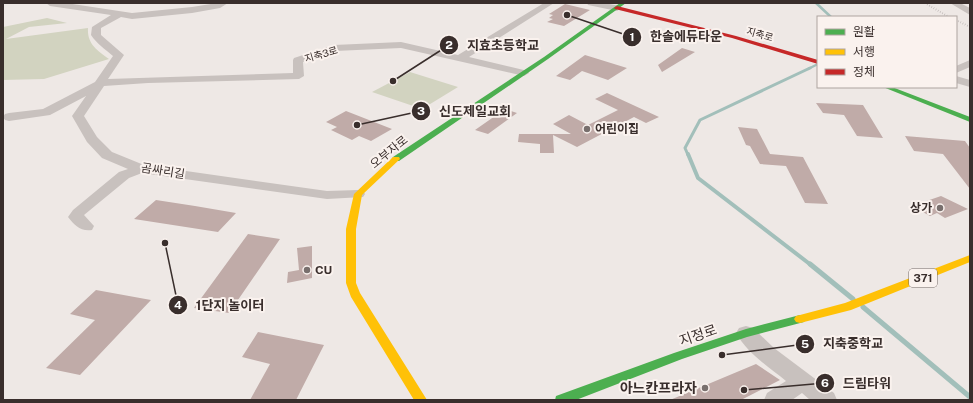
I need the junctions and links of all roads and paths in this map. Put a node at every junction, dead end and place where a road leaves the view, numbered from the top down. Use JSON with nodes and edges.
{"nodes":[{"id":1,"x":50,"y":3,"type":"edge"},
{"id":2,"x":224,"y":3,"type":"edge"},
{"id":3,"x":550,"y":3,"type":"edge"},
{"id":4,"x":591,"y":3,"type":"edge"},
{"id":5,"x":954,"y":3,"type":"edge"},
{"id":6,"x":620,"y":6,"type":"edge"},
{"id":7,"x":970,"y":12,"type":"edge"},
{"id":8,"x":120,"y":14,"type":"junction"},
{"id":9,"x":462,"y":58,"type":"junction"},
{"id":10,"x":817,"y":62,"type":"edge"},
{"id":11,"x":970,"y":63,"type":"edge"},
{"id":12,"x":957,"y":70,"type":"edge"},
{"id":13,"x":524,"y":72,"type":"junction"},
{"id":14,"x":957,"y":79,"type":"edge"},
{"id":15,"x":102,"y":84,"type":"junction"},
{"id":16,"x":970,"y":84,"type":"edge"},
{"id":17,"x":889,"y":88,"type":"edge"},
{"id":18,"x":9,"y":117,"type":"dead end"},
{"id":19,"x":970,"y":120,"type":"edge"},
{"id":20,"x":141,"y":169,"type":"junction"},
{"id":21,"x":358,"y":194,"type":"junction"},
{"id":22,"x":86,"y":226,"type":"dead end"},
{"id":23,"x":970,"y":258,"type":"edge"},
{"id":24,"x":746,"y":333,"type":"junction"},
{"id":25,"x":801,"y":382,"type":"junction"},
{"id":26,"x":420,"y":400,"type":"edge"},
{"id":27,"x":562,"y":400,"type":"edge"},
{"id":28,"x":774,"y":400,"type":"edge"},
{"id":29,"x":826,"y":400,"type":"edge"}],
"edges":[{"from":1,"to":8,"type":"street"},
{"from":2,"to":8,"type":"street"},
{"from":3,"to":9,"type":"street"},
{"from":4,"to":6,"type":"street","name":"지축로"},
{"from":5,"to":7,"type":"street"},
{"from":6,"to":10,"type":"main road","name":"지축로"},
{"from":6,"to":13,"type":"main road","name":"오부자로"},
{"from":8,"to":15,"type":"street","name":"곰싸리길"},
{"from":9,"to":13,"type":"street","name":"지축3로"},
{"from":9,"to":15,"type":"street","name":"지축3로"},
{"from":11,"to":12,"type":"street"},
{"from":13,"to":21,"type":"main road","name":"오부자로"},
{"from":14,"to":16,"type":"street"},
{"from":15,"to":18,"type":"street"},
{"from":15,"to":20,"type":"street","name":"곰싸리길"},
{"from":17,"to":19,"type":"main road"},
{"from":20,"to":21,"type":"street","name":"곰싸리길"},
{"from":20,"to":22,"type":"street"},
{"from":21,"to":26,"type":"main road"},
{"from":23,"to":24,"type":"main road","name":"지정로","number":"371"},
{"from":24,"to":25,"type":"street"},
{"from":24,"to":27,"type":"main road","name":"지정로","number":"371"},
{"from":25,"to":28,"type":"street"},
{"from":25,"to":29,"type":"street"}]}
